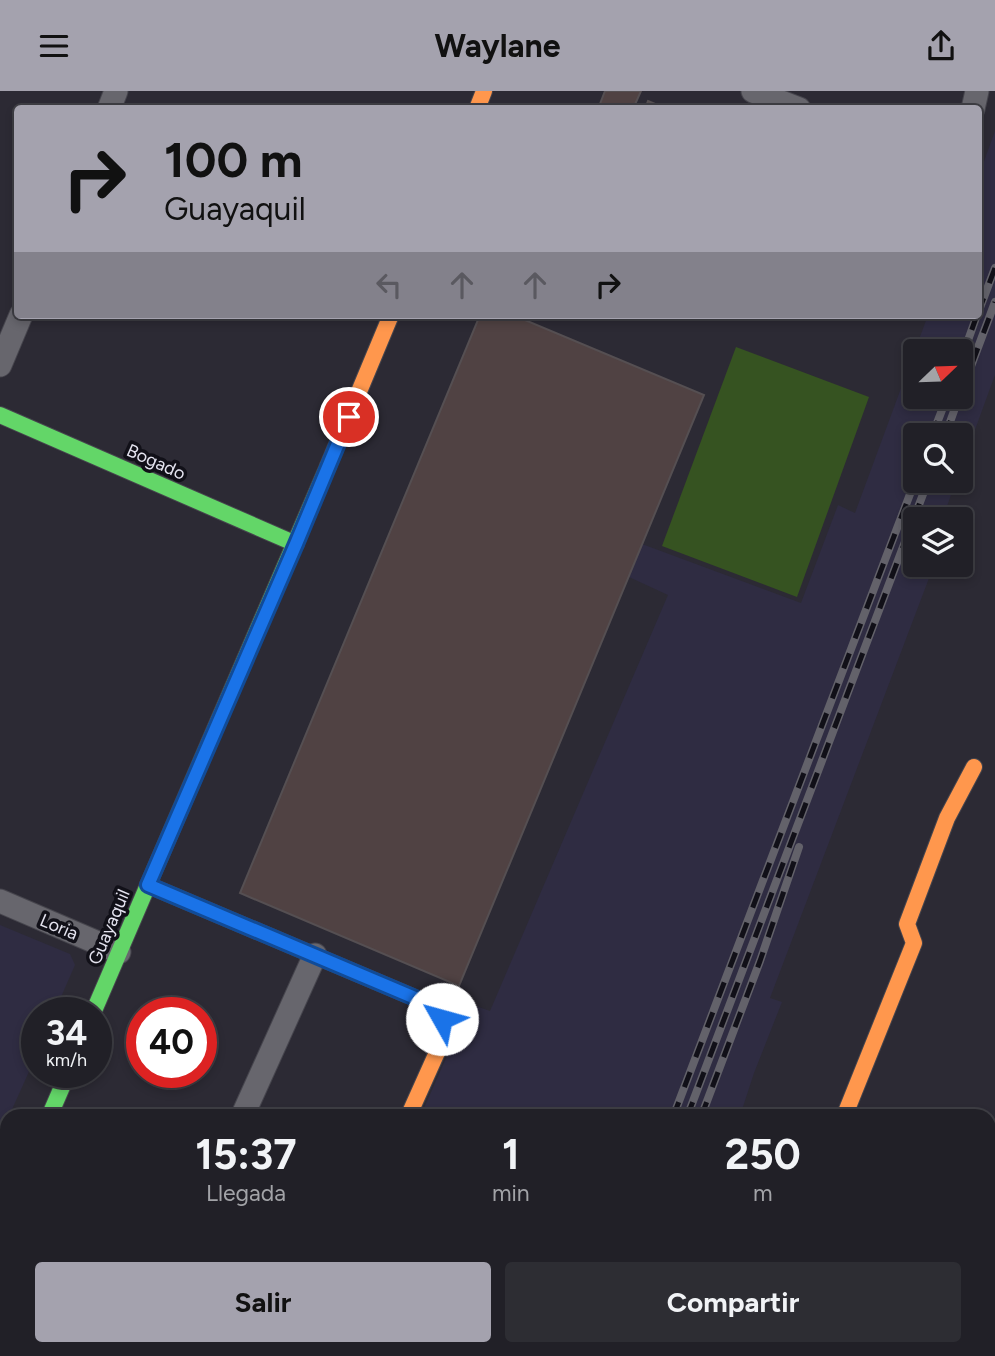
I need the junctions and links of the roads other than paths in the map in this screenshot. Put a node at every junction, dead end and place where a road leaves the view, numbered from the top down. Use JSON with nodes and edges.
{"nodes":[{"id":1,"x":753,"y":91,"type":"edge"},
{"id":2,"x":789,"y":105,"type":"edge"},
{"id":3,"x":19,"y":319,"type":"edge"},
{"id":4,"x":389,"y":319,"type":"edge"},
{"id":5,"x":0,"y":365,"type":"edge"},
{"id":6,"x":0,"y":415,"type":"edge"},
{"id":7,"x":296,"y":544,"type":"junction"},
{"id":8,"x":974,"y":767,"type":"dead end"},
{"id":9,"x":148,"y":885,"type":"junction"},
{"id":10,"x":0,"y":901,"type":"edge"},
{"id":11,"x":119,"y":952,"type":"junction"},
{"id":12,"x":315,"y":955,"type":"junction"},
{"id":13,"x":100,"y":997,"type":"edge"},
{"id":14,"x":62,"y":1088,"type":"edge"},
{"id":15,"x":52,"y":1109,"type":"edge"},
{"id":16,"x":246,"y":1109,"type":"edge"},
{"id":17,"x":412,"y":1109,"type":"edge"},
{"id":18,"x":847,"y":1109,"type":"edge"}],
"edges":[{"from":1,"to":2,"type":"street"},
{"from":3,"to":5,"type":"street"},
{"from":4,"to":7,"type":"street","name":"Guayaquil"},
{"from":6,"to":7,"type":"street","name":"Bogado"},
{"from":7,"to":9,"type":"street","name":"Guayaquil"},
{"from":8,"to":18,"type":"street"},
{"from":9,"to":11,"type":"street","name":"Guayaquil"},
{"from":9,"to":12,"type":"street"},
{"from":10,"to":11,"type":"street","name":"Loria"},
{"from":11,"to":13,"type":"street","name":"Guayaquil"},
{"from":12,"to":16,"type":"street"},
{"from":12,"to":17,"type":"street"},
{"from":14,"to":15,"type":"street"}]}
